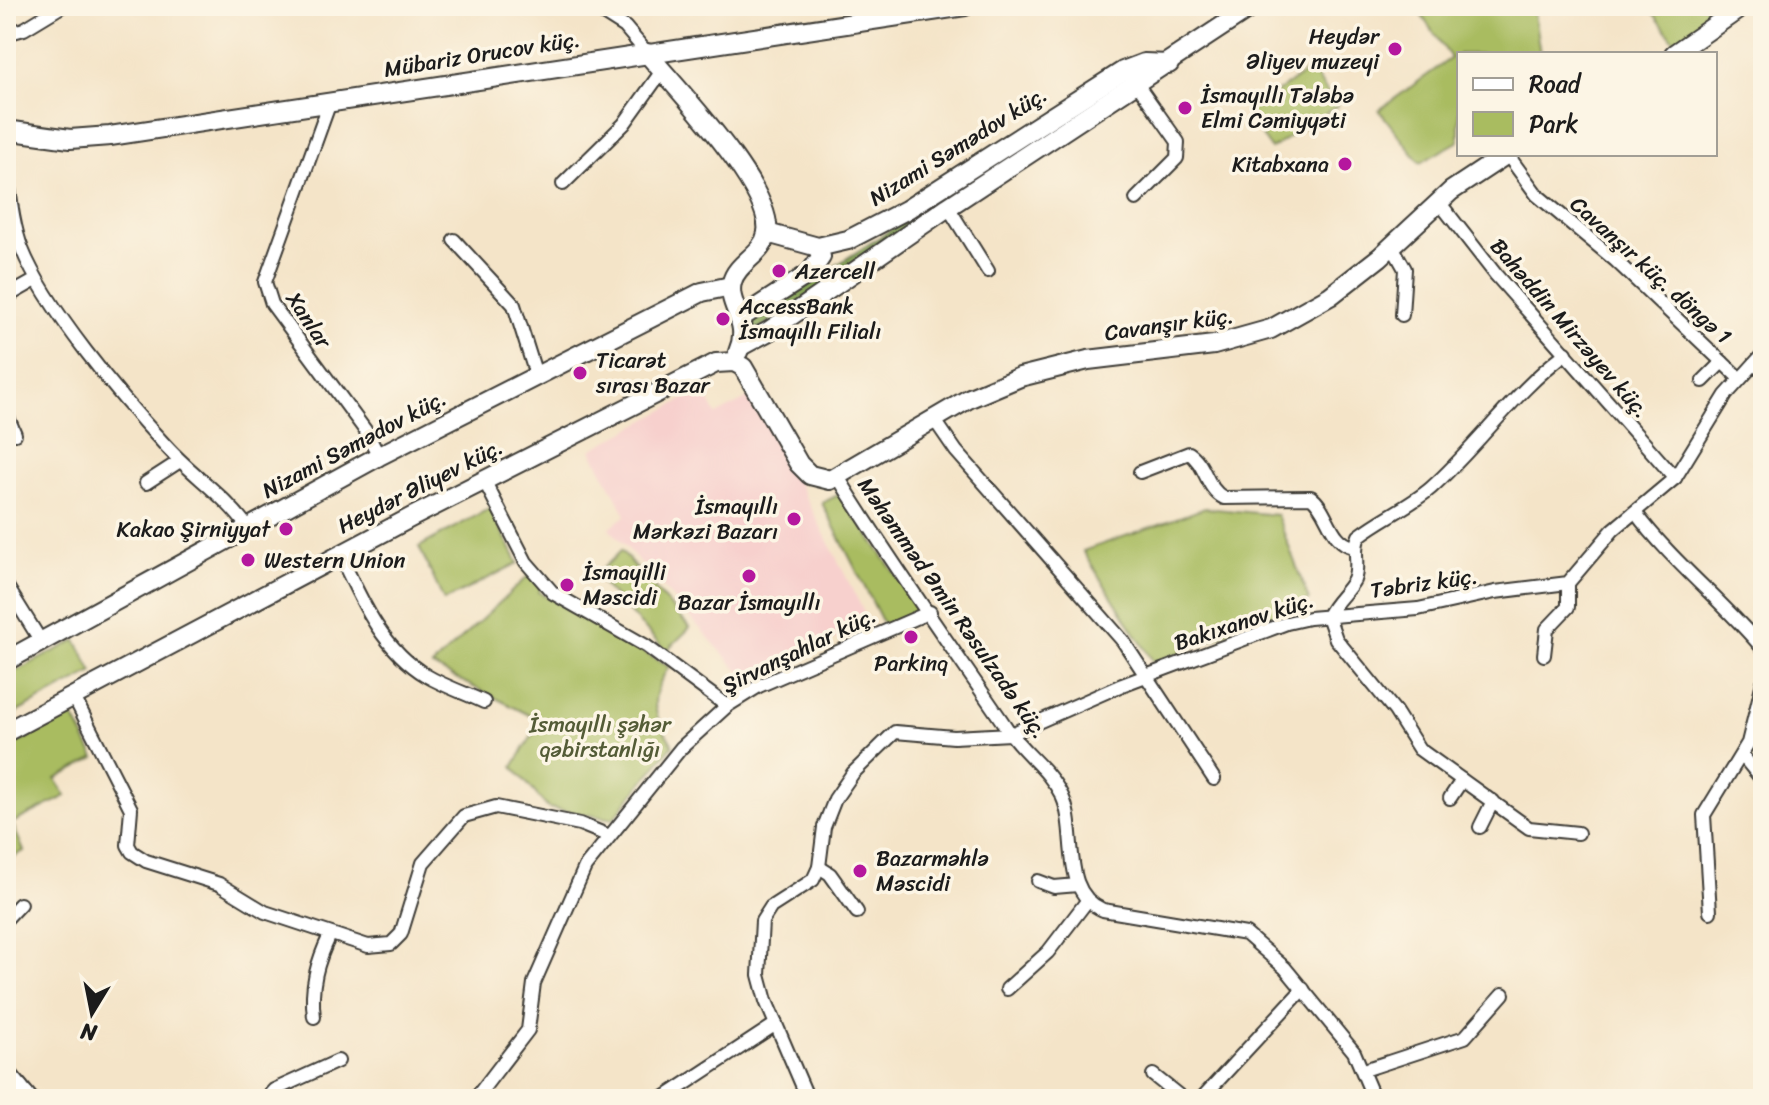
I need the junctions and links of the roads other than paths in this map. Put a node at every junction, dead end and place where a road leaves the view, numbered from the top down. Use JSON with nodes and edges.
{"nodes":[{"id":1,"x":62,"y":6,"type":"edge"},
{"id":2,"x":592,"y":6,"type":"edge"},
{"id":3,"x":965,"y":6,"type":"edge"},
{"id":4,"x":1253,"y":6,"type":"edge"},
{"id":5,"x":1743,"y":6,"type":"edge"},
{"id":6,"x":860,"y":14,"type":"edge"},
{"id":7,"x":6,"y":34,"type":"edge"},
{"id":8,"x":1677,"y":52,"type":"edge"},
{"id":9,"x":647,"y":53,"type":"junction"},
{"id":10,"x":1169,"y":64,"type":"junction"},
{"id":11,"x":662,"y":71,"type":"junction"},
{"id":12,"x":1137,"y":84,"type":"junction"},
{"id":13,"x":330,"y":102,"type":"junction"},
{"id":14,"x":6,"y":130,"type":"edge"},
{"id":15,"x":1504,"y":156,"type":"edge"},
{"id":16,"x":1508,"y":156,"type":"edge"},
{"id":17,"x":6,"y":165,"type":"edge"},
{"id":18,"x":563,"y":184,"type":"dead end"},
{"id":19,"x":1136,"y":199,"type":"dead end"},
{"id":20,"x":1439,"y":202,"type":"junction"},
{"id":21,"x":948,"y":207,"type":"junction"},
{"id":22,"x":767,"y":233,"type":"junction"},
{"id":23,"x":454,"y":240,"type":"dead end"},
{"id":24,"x":1392,"y":246,"type":"junction"},
{"id":25,"x":818,"y":247,"type":"junction"},
{"id":26,"x":988,"y":271,"type":"dead end"},
{"id":27,"x":36,"y":280,"type":"junction"},
{"id":28,"x":731,"y":286,"type":"junction"},
{"id":29,"x":6,"y":297,"type":"edge"},
{"id":30,"x":1402,"y":315,"type":"dead end"},
{"id":31,"x":742,"y":317,"type":"junction"},
{"id":32,"x":1566,"y":353,"type":"junction"},
{"id":33,"x":737,"y":354,"type":"junction"},
{"id":34,"x":1763,"y":354,"type":"edge"},
{"id":35,"x":1722,"y":362,"type":"junction"},
{"id":36,"x":1758,"y":368,"type":"edge"},
{"id":37,"x":536,"y":375,"type":"junction"},
{"id":38,"x":1739,"y":378,"type":"junction"},
{"id":39,"x":1703,"y":381,"type":"dead end"},
{"id":40,"x":6,"y":413,"type":"edge"},
{"id":41,"x":934,"y":419,"type":"junction"},
{"id":42,"x":15,"y":434,"type":"dead end"},
{"id":43,"x":379,"y":456,"type":"junction"},
{"id":44,"x":180,"y":461,"type":"junction"},
{"id":45,"x":1140,"y":472,"type":"dead end"},
{"id":46,"x":838,"y":477,"type":"junction"},
{"id":47,"x":1675,"y":478,"type":"junction"},
{"id":48,"x":484,"y":480,"type":"junction"},
{"id":49,"x":146,"y":483,"type":"dead end"},
{"id":50,"x":1635,"y":512,"type":"junction"},
{"id":51,"x":248,"y":528,"type":"junction"},
{"id":52,"x":1354,"y":547,"type":"junction"},
{"id":53,"x":340,"y":555,"type":"junction"},
{"id":54,"x":1568,"y":583,"type":"junction"},
{"id":55,"x":6,"y":585,"type":"edge"},
{"id":56,"x":930,"y":612,"type":"junction"},
{"id":57,"x":1328,"y":616,"type":"junction"},
{"id":58,"x":42,"y":643,"type":"junction"},
{"id":59,"x":1763,"y":649,"type":"edge"},
{"id":60,"x":1544,"y":655,"type":"dead end"},
{"id":61,"x":6,"y":661,"type":"edge"},
{"id":62,"x":1146,"y":675,"type":"junction"},
{"id":63,"x":1763,"y":682,"type":"edge"},
{"id":64,"x":74,"y":697,"type":"junction"},
{"id":65,"x":484,"y":702,"type":"dead end"},
{"id":66,"x":727,"y":706,"type":"junction"},
{"id":67,"x":6,"y":732,"type":"edge"},
{"id":68,"x":1011,"y":734,"type":"junction"},
{"id":69,"x":1742,"y":755,"type":"junction"},
{"id":70,"x":1214,"y":779,"type":"dead end"},
{"id":71,"x":1462,"y":780,"type":"junction"},
{"id":72,"x":1763,"y":781,"type":"edge"},
{"id":73,"x":1450,"y":798,"type":"dead end"},
{"id":74,"x":1493,"y":801,"type":"junction"},
{"id":75,"x":1480,"y":827,"type":"dead end"},
{"id":76,"x":1578,"y":833,"type":"dead end"},
{"id":77,"x":607,"y":835,"type":"junction"},
{"id":78,"x":819,"y":867,"type":"junction"},
{"id":79,"x":1038,"y":881,"type":"dead end"},
{"id":80,"x":1078,"y":885,"type":"junction"},
{"id":81,"x":1087,"y":901,"type":"junction"},
{"id":82,"x":20,"y":904,"type":"dead end"},
{"id":83,"x":857,"y":912,"type":"dead end"},
{"id":84,"x":1710,"y":912,"type":"dead end"},
{"id":85,"x":6,"y":919,"type":"edge"},
{"id":86,"x":330,"y":935,"type":"junction"},
{"id":87,"x":1007,"y":989,"type":"dead end"},
{"id":88,"x":1303,"y":989,"type":"junction"},
{"id":89,"x":1503,"y":994,"type":"dead end"},
{"id":90,"x":314,"y":1017,"type":"dead end"},
{"id":91,"x":776,"y":1024,"type":"junction"},
{"id":92,"x":338,"y":1061,"type":"dead end"},
{"id":93,"x":6,"y":1068,"type":"edge"},
{"id":94,"x":1364,"y":1070,"type":"junction"},
{"id":95,"x":1153,"y":1075,"type":"dead end"},
{"id":96,"x":21,"y":1086,"type":"junction"},
{"id":97,"x":6,"y":1098,"type":"edge"},
{"id":98,"x":32,"y":1099,"type":"edge"},
{"id":99,"x":266,"y":1099,"type":"edge"},
{"id":100,"x":475,"y":1099,"type":"edge"},
{"id":101,"x":662,"y":1099,"type":"edge"},
{"id":102,"x":808,"y":1099,"type":"edge"},
{"id":103,"x":1183,"y":1099,"type":"edge"},
{"id":104,"x":1201,"y":1099,"type":"edge"},
{"id":105,"x":1374,"y":1099,"type":"edge"}],
"edges":[{"from":1,"to":7,"type":"street"},
{"from":2,"to":9,"type":"street"},
{"from":3,"to":6,"type":"street","name":"Mübariz Orucov küç."},
{"from":4,"to":10,"type":"street","name":"Heydər Əliyev küç."},
{"from":5,"to":8,"type":"street"},
{"from":6,"to":9,"type":"street","name":"Mübariz Orucov küç."},
{"from":9,"to":11,"type":"street"},
{"from":9,"to":13,"type":"street","name":"Mübariz Orucov küç."},
{"from":10,"to":12,"type":"street","name":"Heydər Əliyev küç."},
{"from":10,"to":25,"type":"street","name":"Nizami Səmədov küç."},
{"from":11,"to":18,"type":"street"},
{"from":11,"to":22,"type":"street"},
{"from":12,"to":19,"type":"street"},
{"from":12,"to":21,"type":"street","name":"Heydər Əliyev küç."},
{"from":13,"to":14,"type":"street","name":"Mübariz Orucov küç."},
{"from":13,"to":43,"type":"street","name":"Xanlar"},
{"from":15,"to":20,"type":"street","name":"Cavanşır küç."},
{"from":16,"to":35,"type":"street","name":"Cavanşır küç. döngə 1"},
{"from":17,"to":27,"type":"street"},
{"from":20,"to":24,"type":"street","name":"Cavanşır küç."},
{"from":20,"to":32,"type":"street","name":"Bahəddin Mirzəyev küç."},
{"from":21,"to":26,"type":"street"},
{"from":21,"to":33,"type":"street","name":"Heydər Əliyev küç."},
{"from":22,"to":25,"type":"street"},
{"from":22,"to":28,"type":"street"},
{"from":23,"to":37,"type":"street"},
{"from":24,"to":30,"type":"street"},
{"from":24,"to":41,"type":"street","name":"Cavanşır küç."},
{"from":25,"to":31,"type":"street"},
{"from":27,"to":29,"type":"street"},
{"from":27,"to":44,"type":"street"},
{"from":28,"to":31,"type":"street"},
{"from":28,"to":37,"type":"street","name":"Nizami Səmədov küç."},
{"from":31,"to":33,"type":"street"},
{"from":32,"to":47,"type":"street","name":"Bahəddin Mirzəyev küç."},
{"from":32,"to":52,"type":"street"},
{"from":33,"to":46,"type":"street","name":"Cavanşır küç."},
{"from":33,"to":48,"type":"street","name":"Heydər Əliyev küç."},
{"from":34,"to":36,"type":"street"},
{"from":35,"to":38,"type":"street","name":"Cavanşır küç. döngə 1"},
{"from":35,"to":39,"type":"street"},
{"from":36,"to":38,"type":"street"},
{"from":37,"to":43,"type":"street","name":"Nizami Səmədov küç."},
{"from":38,"to":47,"type":"street"},
{"from":40,"to":42,"type":"street"},
{"from":41,"to":46,"type":"street","name":"Cavanşır küç."},
{"from":41,"to":62,"type":"street"},
{"from":43,"to":51,"type":"street","name":"Nizami Səmədov küç."},
{"from":44,"to":49,"type":"street"},
{"from":44,"to":51,"type":"street"},
{"from":45,"to":52,"type":"street"},
{"from":46,"to":56,"type":"street","name":"Məhəmməd Əmin Rəsulzadə küç."},
{"from":47,"to":50,"type":"street"},
{"from":48,"to":53,"type":"street","name":"Heydər Əliyev küç."},
{"from":48,"to":66,"type":"street"},
{"from":50,"to":54,"type":"street"},
{"from":50,"to":59,"type":"street"},
{"from":51,"to":58,"type":"street","name":"Nizami Səmədov küç."},
{"from":52,"to":57,"type":"street","name":"Bakıxanov küç."},
{"from":53,"to":64,"type":"street","name":"Heydər Əliyev küç."},
{"from":53,"to":65,"type":"street"},
{"from":54,"to":57,"type":"street","name":"Təbriz küç."},
{"from":54,"to":60,"type":"street"},
{"from":55,"to":58,"type":"street"},
{"from":56,"to":66,"type":"street","name":"Şirvanşahlar küç."},
{"from":56,"to":68,"type":"street","name":"Məhəmməd Əmin Rəsulzadə küç."},
{"from":57,"to":62,"type":"street","name":"Bakıxanov küç."},
{"from":57,"to":71,"type":"street"},
{"from":58,"to":61,"type":"street","name":"Nizami Səmədov küç."},
{"from":62,"to":68,"type":"street","name":"Bakıxanov küç."},
{"from":62,"to":70,"type":"street"},
{"from":63,"to":69,"type":"street"},
{"from":64,"to":67,"type":"street","name":"Heydər Əliyev küç."},
{"from":64,"to":86,"type":"street"},
{"from":66,"to":77,"type":"street","name":"Şirvanşahlar küç."},
{"from":68,"to":78,"type":"street"},
{"from":68,"to":80,"type":"street","name":"Məhəmməd Əmin Rəsulzadə küç."},
{"from":69,"to":72,"type":"street"},
{"from":69,"to":84,"type":"street"},
{"from":71,"to":73,"type":"street"},
{"from":71,"to":74,"type":"street"},
{"from":74,"to":75,"type":"street"},
{"from":74,"to":76,"type":"street"},
{"from":77,"to":86,"type":"street"},
{"from":77,"to":100,"type":"street","name":"Şirvanşahlar küç."},
{"from":78,"to":83,"type":"street"},
{"from":78,"to":91,"type":"street"},
{"from":79,"to":80,"type":"street"},
{"from":80,"to":81,"type":"street","name":"Məhəmməd Əmin Rəsulzadə küç."},
{"from":81,"to":87,"type":"street"},
{"from":81,"to":88,"type":"street"},
{"from":82,"to":85,"type":"street"},
{"from":86,"to":90,"type":"street"},
{"from":88,"to":94,"type":"street"},
{"from":88,"to":104,"type":"street"},
{"from":89,"to":94,"type":"street"},
{"from":91,"to":101,"type":"street"},
{"from":91,"to":102,"type":"street"},
{"from":92,"to":99,"type":"street"},
{"from":93,"to":96,"type":"street"},
{"from":94,"to":105,"type":"street"},
{"from":95,"to":103,"type":"street"},
{"from":96,"to":97,"type":"street"},
{"from":96,"to":98,"type":"street"}]}
